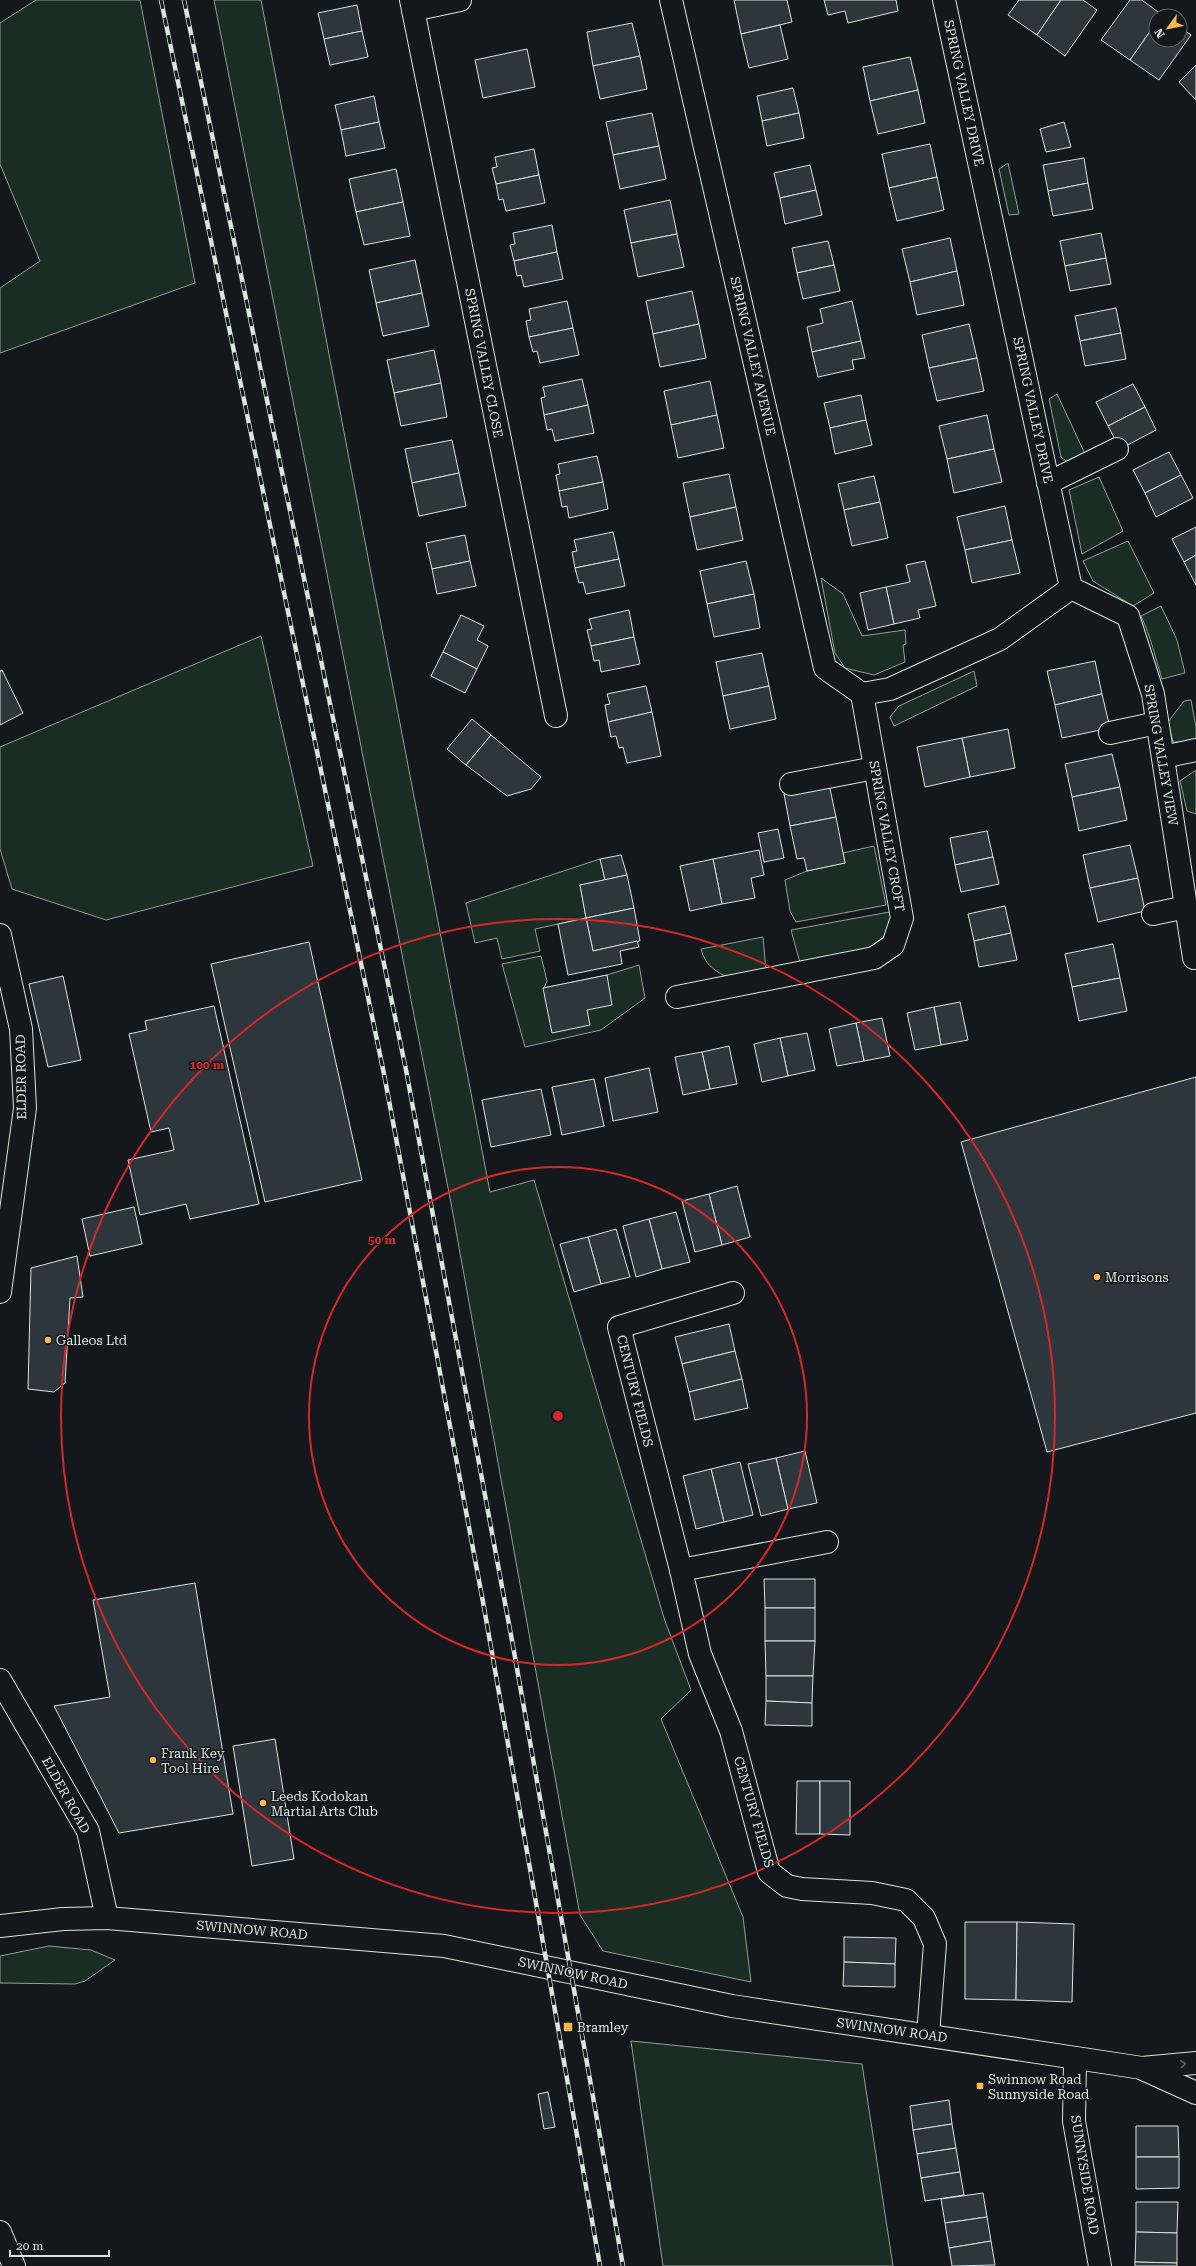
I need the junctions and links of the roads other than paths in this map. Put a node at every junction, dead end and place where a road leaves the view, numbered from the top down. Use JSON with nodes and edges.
{"nodes":[{"id":1,"x":460,"y":0,"type":"edge"},
{"id":2,"x":671,"y":0,"type":"edge"},
{"id":3,"x":944,"y":0,"type":"edge"},
{"id":4,"x":412,"y":5,"type":"edge"},
{"id":5,"x":1117,"y":449,"type":"dead end"},
{"id":6,"x":1048,"y":483,"type":"junction"},
{"id":7,"x":1071,"y":588,"type":"junction"},
{"id":8,"x":862,"y":694,"type":"junction"},
{"id":9,"x":556,"y":716,"type":"dead end"},
{"id":10,"x":1157,"y":723,"type":"junction"},
{"id":11,"x":1110,"y":733,"type":"dead end"},
{"id":12,"x":1196,"y":750,"type":"edge"},
{"id":13,"x":1163,"y":757,"type":"junction"},
{"id":14,"x":875,"y":768,"type":"junction"},
{"id":15,"x":791,"y":784,"type":"dead end"},
{"id":16,"x":1189,"y":899,"type":"edge"},
{"id":17,"x":1153,"y":914,"type":"dead end"},
{"id":18,"x":0,"y":936,"type":"edge"},
{"id":19,"x":1194,"y":958,"type":"dead end"},
{"id":20,"x":677,"y":997,"type":"dead end"},
{"id":21,"x":0,"y":1292,"type":"edge"},
{"id":22,"x":733,"y":1293,"type":"dead end"},
{"id":23,"x":827,"y":1542,"type":"dead end"},
{"id":24,"x":681,"y":1570,"type":"junction"},
{"id":25,"x":0,"y":1680,"type":"edge"},
{"id":26,"x":107,"y":1918,"type":"junction"},
{"id":27,"x":0,"y":1926,"type":"edge"},
{"id":28,"x":928,"y":2035,"type":"junction"},
{"id":29,"x":1075,"y":2059,"type":"junction"},
{"id":30,"x":1196,"y":2063,"type":"edge"},
{"id":31,"x":1142,"y":2068,"type":"junction"},
{"id":32,"x":1196,"y":2093,"type":"edge"},
{"id":33,"x":0,"y":2232,"type":"edge"},
{"id":34,"x":14,"y":2266,"type":"edge"},
{"id":35,"x":1100,"y":2266,"type":"edge"}],
"edges":[{"from":1,"to":4,"type":"street"},
{"from":2,"to":8,"type":"street","name":"SPRING VALLEY AVENUE"},
{"from":3,"to":6,"type":"street","name":"SPRING VALLEY DRIVE"},
{"from":4,"to":9,"type":"street","name":"SPRING VALLEY CLOSE"},
{"from":5,"to":6,"type":"street"},
{"from":6,"to":7,"type":"street","name":"SPRING VALLEY DRIVE"},
{"from":7,"to":8,"type":"street"},
{"from":7,"to":10,"type":"street","name":"SPRING VALLEY VIEW"},
{"from":8,"to":14,"type":"street","name":"SPRING VALLEY CROFT"},
{"from":10,"to":11,"type":"street"},
{"from":10,"to":13,"type":"street","name":"SPRING VALLEY VIEW"},
{"from":12,"to":13,"type":"street"},
{"from":13,"to":16,"type":"street","name":"SPRING VALLEY VIEW"},
{"from":14,"to":15,"type":"street"},
{"from":14,"to":20,"type":"street","name":"SPRING VALLEY CROFT"},
{"from":16,"to":17,"type":"street"},
{"from":16,"to":19,"type":"street","name":"SPRING VALLEY VIEW"},
{"from":18,"to":21,"type":"street","name":"ELDER ROAD"},
{"from":22,"to":24,"type":"street","name":"CENTURY FIELDS"},
{"from":23,"to":24,"type":"street"},
{"from":24,"to":28,"type":"street","name":"CENTURY FIELDS"},
{"from":25,"to":26,"type":"street","name":"ELDER ROAD"},
{"from":26,"to":27,"type":"street","name":"SWINNOW ROAD"},
{"from":26,"to":28,"type":"street","name":"SWINNOW ROAD"},
{"from":28,"to":29,"type":"street","name":"SWINNOW ROAD"},
{"from":29,"to":31,"type":"street","name":"SWINNOW ROAD"},
{"from":29,"to":35,"type":"street","name":"SUNNYSIDE ROAD"},
{"from":31,"to":30,"type":"street","name":"SWINNOW ROAD","one_way":true},
{"from":31,"to":32,"type":"street","name":"SWINNOW ROAD"},
{"from":33,"to":34,"type":"street"}]}
